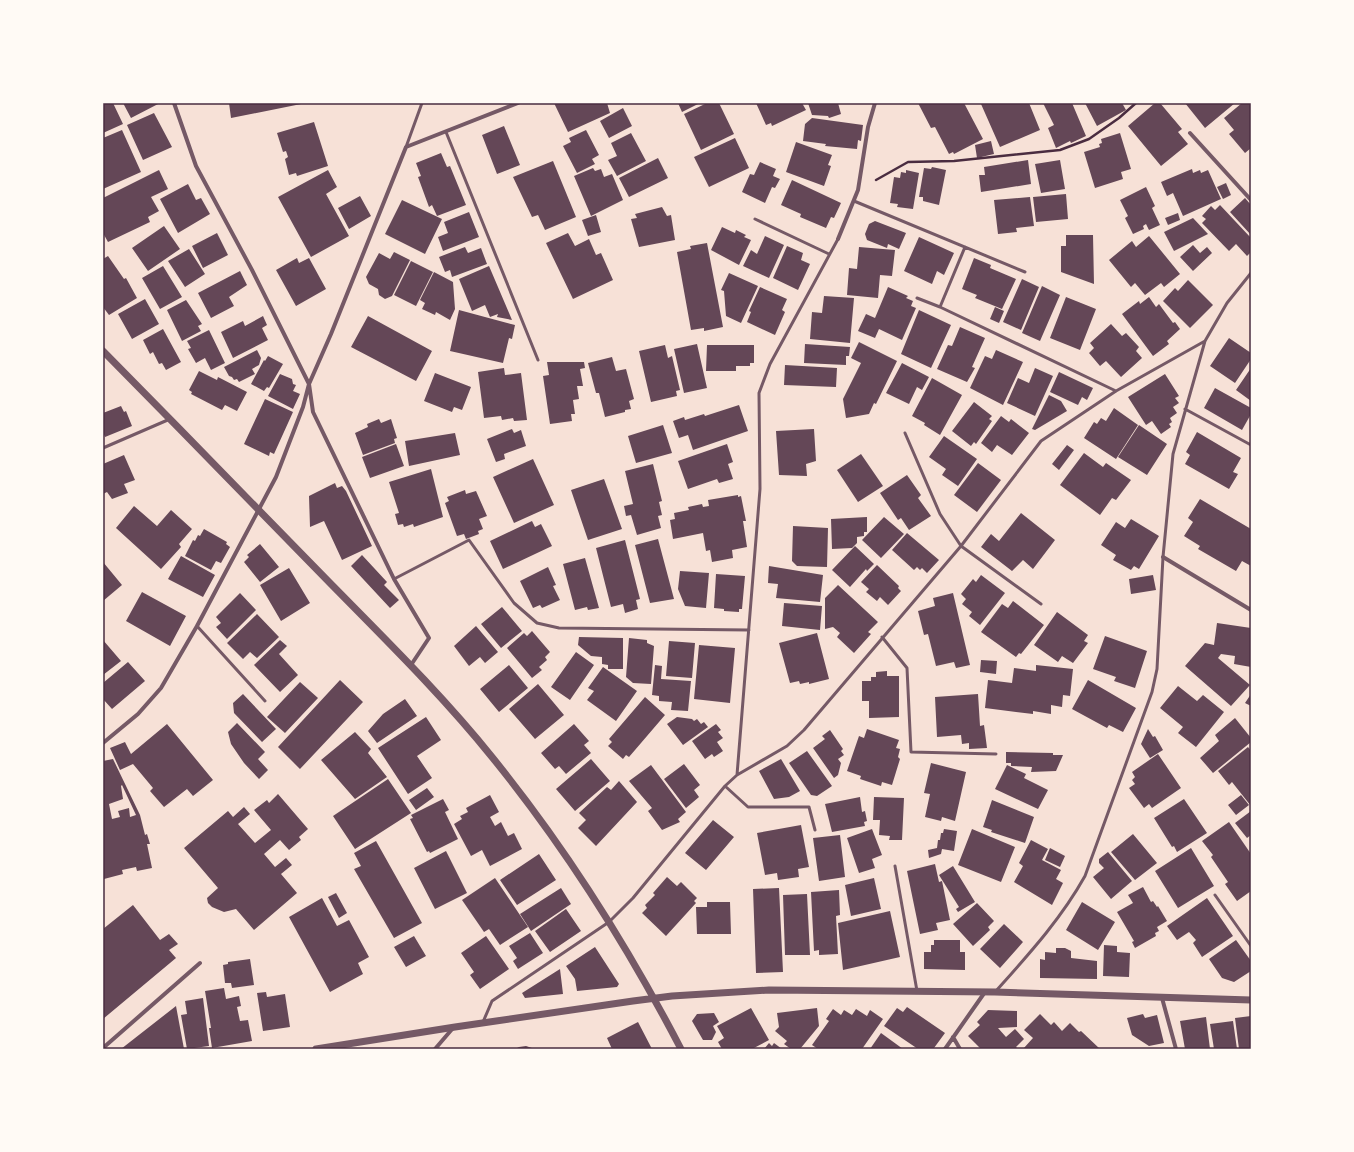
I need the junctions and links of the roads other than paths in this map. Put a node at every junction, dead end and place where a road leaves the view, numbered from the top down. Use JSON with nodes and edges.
{"nodes":[{"id":1,"x":174,"y":103,"type":"edge"},
{"id":2,"x":422,"y":103,"type":"edge"},
{"id":3,"x":518,"y":103,"type":"edge"},
{"id":4,"x":875,"y":103,"type":"edge"},
{"id":5,"x":508,"y":105,"type":"edge"},
{"id":6,"x":446,"y":132,"type":"junction"},
{"id":7,"x":1190,"y":133,"type":"dead end"},
{"id":8,"x":406,"y":147,"type":"junction"},
{"id":9,"x":854,"y":200,"type":"junction"},
{"id":10,"x":1251,"y":200,"type":"edge"},
{"id":11,"x":755,"y":219,"type":"dead end"},
{"id":12,"x":838,"y":239,"type":"joint"},
{"id":13,"x":965,"y":247,"type":"junction"},
{"id":14,"x":829,"y":254,"type":"junction"},
{"id":15,"x":1025,"y":272,"type":"dead end"},
{"id":16,"x":1251,"y":273,"type":"edge"},
{"id":17,"x":917,"y":298,"type":"dead end"},
{"id":18,"x":940,"y":307,"type":"junction"},
{"id":19,"x":1205,"y":341,"type":"junction"},
{"id":20,"x":103,"y":351,"type":"edge"},
{"id":21,"x":538,"y":360,"type":"dead end"},
{"id":22,"x":309,"y":384,"type":"junction"},
{"id":23,"x":1116,"y":391,"type":"junction"},
{"id":24,"x":1185,"y":409,"type":"junction"},
{"id":25,"x":170,"y":419,"type":"junction"},
{"id":26,"x":905,"y":433,"type":"dead end"},
{"id":27,"x":1251,"y":445,"type":"edge"},
{"id":28,"x":103,"y":448,"type":"edge"},
{"id":29,"x":259,"y":510,"type":"junction"},
{"id":30,"x":961,"y":546,"type":"junction"},
{"id":31,"x":1163,"y":558,"type":"junction"},
{"id":32,"x":394,"y":579,"type":"junction"},
{"id":33,"x":1041,"y":604,"type":"dead end"},
{"id":34,"x":1251,"y":610,"type":"edge"},
{"id":35,"x":197,"y":626,"type":"junction"},
{"id":36,"x":749,"y":630,"type":"junction"},
{"id":37,"x":882,"y":637,"type":"junction"},
{"id":38,"x":411,"y":666,"type":"junction"},
{"id":39,"x":265,"y":701,"type":"dead end"},
{"id":40,"x":103,"y":743,"type":"edge"},
{"id":41,"x":996,"y":754,"type":"dead end"},
{"id":42,"x":737,"y":775,"type":"junction"},
{"id":43,"x":725,"y":786,"type":"junction"},
{"id":44,"x":815,"y":830,"type":"dead end"},
{"id":45,"x":895,"y":866,"type":"dead end"},
{"id":46,"x":1215,"y":895,"type":"dead end"},
{"id":47,"x":609,"y":922,"type":"junction"},
{"id":48,"x":1251,"y":946,"type":"edge"},
{"id":49,"x":200,"y":963,"type":"dead end"},
{"id":50,"x":918,"y":992,"type":"junction"},
{"id":51,"x":986,"y":992,"type":"junction"},
{"id":52,"x":995,"y":992,"type":"junction"},
{"id":53,"x":1162,"y":998,"type":"junction"},
{"id":54,"x":655,"y":999,"type":"junction"},
{"id":55,"x":1251,"y":1000,"type":"edge"},
{"id":56,"x":483,"y":1023,"type":"junction"},
{"id":57,"x":455,"y":1026,"type":"junction"},
{"id":58,"x":953,"y":1037,"type":"junction"},
{"id":59,"x":103,"y":1048,"type":"edge"},
{"id":60,"x":316,"y":1049,"type":"edge"},
{"id":61,"x":434,"y":1049,"type":"edge"},
{"id":62,"x":681,"y":1049,"type":"edge"},
{"id":63,"x":945,"y":1049,"type":"edge"},
{"id":64,"x":960,"y":1049,"type":"edge"},
{"id":65,"x":1176,"y":1049,"type":"edge"}],
"edges":[{"from":1,"to":22,"type":"street"},
{"from":2,"to":8,"type":"lane"},
{"from":3,"to":5,"type":"street"},
{"from":4,"to":9,"type":"street"},
{"from":5,"to":6,"type":"street"},
{"from":6,"to":8,"type":"street"},
{"from":6,"to":21,"type":"lane"},
{"from":7,"to":10,"type":"street"},
{"from":8,"to":22,"type":"street"},
{"from":9,"to":12,"type":"street"},
{"from":9,"to":13,"type":"lane"},
{"from":11,"to":14,"type":"lane"},
{"from":12,"to":14,"type":"lane"},
{"from":13,"to":15,"type":"lane"},
{"from":13,"to":18,"type":"lane"},
{"from":14,"to":36,"type":"lane"},
{"from":16,"to":19,"type":"lane"},
{"from":17,"to":18,"type":"lane"},
{"from":18,"to":23,"type":"lane"},
{"from":19,"to":23,"type":"lane"},
{"from":19,"to":24,"type":"lane"},
{"from":20,"to":25,"type":"street"},
{"from":22,"to":29,"type":"street"},
{"from":22,"to":32,"type":"street"},
{"from":23,"to":30,"type":"lane"},
{"from":24,"to":27,"type":"lane"},
{"from":24,"to":31,"type":"lane"},
{"from":25,"to":28,"type":"lane"},
{"from":25,"to":29,"type":"street"},
{"from":26,"to":30,"type":"lane"},
{"from":29,"to":35,"type":"street"},
{"from":29,"to":38,"type":"street"},
{"from":30,"to":33,"type":"lane"},
{"from":30,"to":37,"type":"lane"},
{"from":31,"to":34,"type":"street"},
{"from":31,"to":52,"type":"lane"},
{"from":32,"to":36,"type":"lane"},
{"from":32,"to":38,"type":"street"},
{"from":35,"to":39,"type":"lane"},
{"from":35,"to":40,"type":"street"},
{"from":36,"to":42,"type":"lane"},
{"from":37,"to":41,"type":"lane"},
{"from":37,"to":42,"type":"lane"},
{"from":38,"to":47,"type":"street"},
{"from":42,"to":43,"type":"lane"},
{"from":43,"to":44,"type":"lane"},
{"from":43,"to":47,"type":"lane"},
{"from":45,"to":50,"type":"lane"},
{"from":46,"to":48,"type":"lane"},
{"from":47,"to":54,"type":"street"},
{"from":47,"to":56,"type":"lane"},
{"from":49,"to":59,"type":"street"},
{"from":50,"to":51,"type":"street"},
{"from":50,"to":54,"type":"street"},
{"from":51,"to":52,"type":"street"},
{"from":51,"to":58,"type":"street"},
{"from":52,"to":53,"type":"street"},
{"from":53,"to":55,"type":"street"},
{"from":53,"to":65,"type":"street"},
{"from":54,"to":56,"type":"street"},
{"from":54,"to":62,"type":"street"},
{"from":56,"to":57,"type":"street"},
{"from":57,"to":60,"type":"street"},
{"from":57,"to":61,"type":"street"},
{"from":58,"to":63,"type":"street"},
{"from":58,"to":64,"type":"street"}]}
